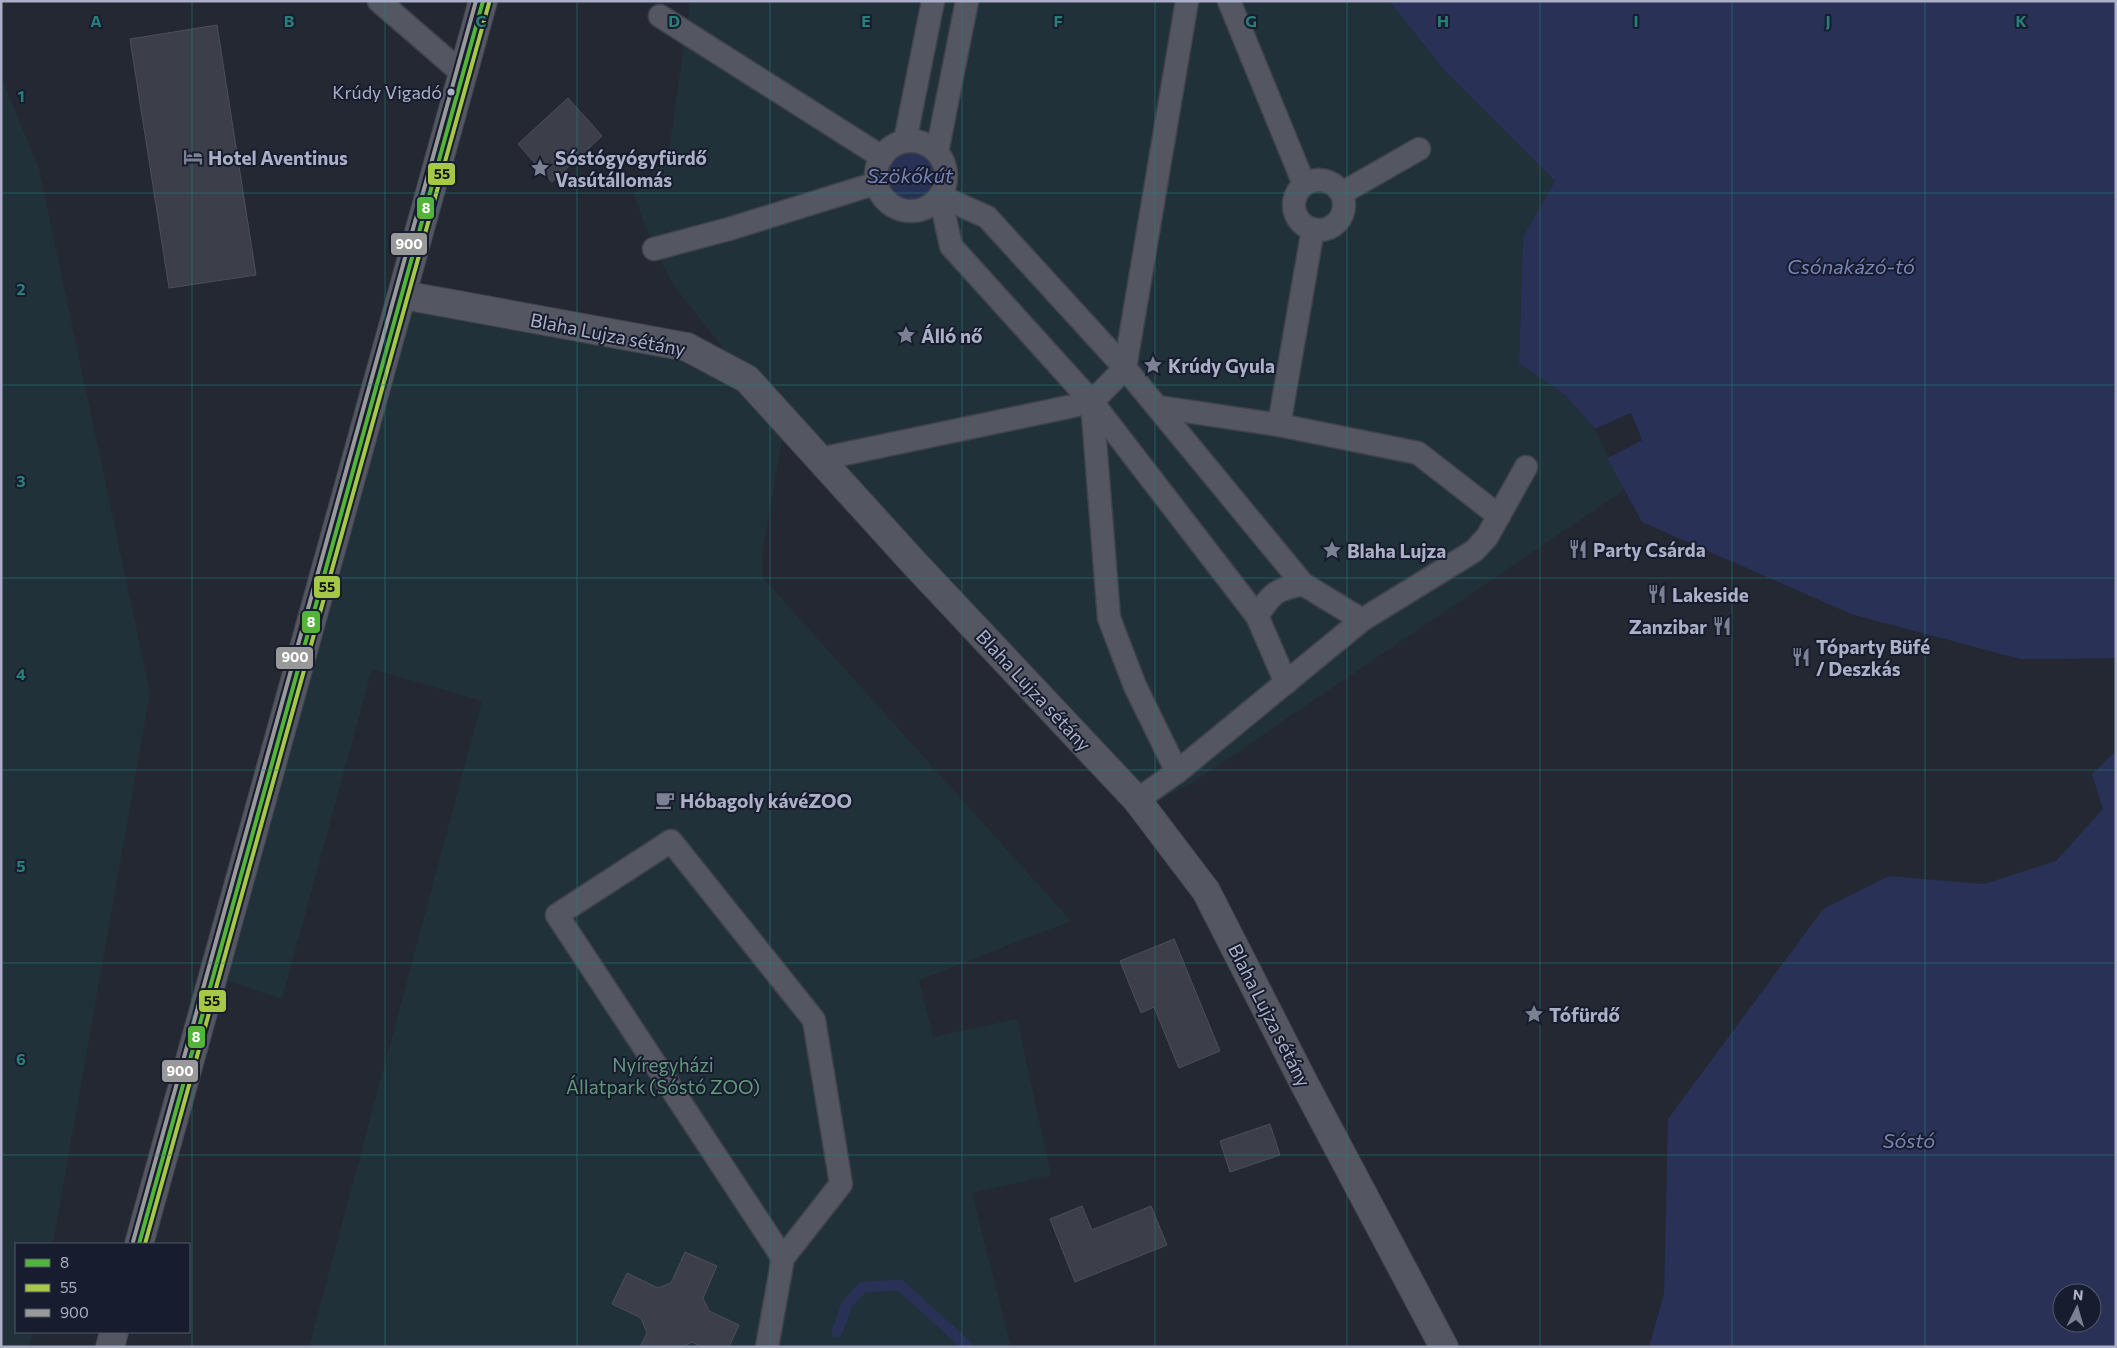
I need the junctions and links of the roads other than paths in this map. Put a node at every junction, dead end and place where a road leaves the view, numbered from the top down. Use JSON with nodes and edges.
{"nodes":[{"id":1,"x":379,"y":1,"type":"edge"},
{"id":2,"x":483,"y":1,"type":"edge"},
{"id":3,"x":933,"y":1,"type":"edge"},
{"id":4,"x":967,"y":1,"type":"edge"},
{"id":5,"x":1186,"y":1,"type":"edge"},
{"id":6,"x":1229,"y":1,"type":"edge"},
{"id":7,"x":660,"y":16,"type":"dead end"},
{"id":8,"x":462,"y":73,"type":"junction"},
{"id":9,"x":905,"y":141,"type":"junction"},
{"id":10,"x":1419,"y":149,"type":"dead end"},
{"id":11,"x":937,"y":152,"type":"junction"},
{"id":12,"x":882,"y":157,"type":"junction"},
{"id":13,"x":876,"y":183,"type":"junction"},
{"id":14,"x":1304,"y":184,"type":"junction"},
{"id":15,"x":1342,"y":193,"type":"junction"},
{"id":16,"x":940,"y":196,"type":"junction"},
{"id":17,"x":1314,"y":230,"type":"junction"},
{"id":18,"x":654,"y":249,"type":"dead end"},
{"id":19,"x":403,"y":296,"type":"junction"},
{"id":20,"x":1125,"y":368,"type":"junction"},
{"id":21,"x":1092,"y":402,"type":"junction"},
{"id":22,"x":1158,"y":408,"type":"junction"},
{"id":23,"x":1279,"y":425,"type":"junction"},
{"id":24,"x":820,"y":460,"type":"junction"},
{"id":25,"x":1526,"y":467,"type":"dead end"},
{"id":26,"x":1499,"y":516,"type":"junction"},
{"id":27,"x":1303,"y":584,"type":"junction"},
{"id":28,"x":1257,"y":616,"type":"junction"},
{"id":29,"x":1362,"y":620,"type":"junction"},
{"id":30,"x":1286,"y":683,"type":"junction"},
{"id":31,"x":1177,"y":772,"type":"junction"},
{"id":32,"x":1137,"y":800,"type":"junction"},
{"id":33,"x":139,"y":1243,"type":"edge"},
{"id":34,"x":782,"y":1258,"type":"junction"},
{"id":35,"x":114,"y":1333,"type":"edge"},
{"id":36,"x":110,"y":1347,"type":"edge"},
{"id":37,"x":767,"y":1347,"type":"edge"},
{"id":38,"x":1444,"y":1347,"type":"edge"}],
"edges":[{"from":1,"to":8,"type":"street"},
{"from":2,"to":8,"type":"street"},
{"from":3,"to":9,"type":"street"},
{"from":4,"to":11,"type":"street"},
{"from":5,"to":20,"type":"street"},
{"from":6,"to":14,"type":"street"},
{"from":7,"to":12,"type":"street"},
{"from":8,"to":19,"type":"street"},
{"from":9,"to":11,"type":"street"},
{"from":9,"to":12,"type":"street"},
{"from":10,"to":15,"type":"street"},
{"from":11,"to":16,"type":"street"},
{"from":12,"to":13,"type":"street"},
{"from":13,"to":16,"type":"street"},
{"from":13,"to":18,"type":"street"},
{"from":14,"to":15,"type":"street"},
{"from":14,"to":17,"type":"street"},
{"from":15,"to":17,"type":"street"},
{"from":16,"to":20,"type":"street"},
{"from":16,"to":21,"type":"street"},
{"from":17,"to":23,"type":"street"},
{"from":19,"to":24,"type":"street","name":"Blaha Lujza sétány"},
{"from":19,"to":33,"type":"street"},
{"from":20,"to":21,"type":"street"},
{"from":20,"to":22,"type":"street"},
{"from":21,"to":24,"type":"street"},
{"from":21,"to":28,"type":"street"},
{"from":21,"to":31,"type":"street"},
{"from":22,"to":23,"type":"street"},
{"from":22,"to":27,"type":"street"},
{"from":23,"to":26,"type":"street"},
{"from":24,"to":32,"type":"street","name":"Blaha Lujza sétány"},
{"from":25,"to":26,"type":"street"},
{"from":26,"to":29,"type":"street"},
{"from":27,"to":28,"type":"street"},
{"from":27,"to":29,"type":"street"},
{"from":28,"to":30,"type":"street"},
{"from":29,"to":30,"type":"street"},
{"from":30,"to":31,"type":"street"},
{"from":31,"to":32,"type":"street"},
{"from":32,"to":38,"type":"street","name":"Blaha Lujza sétány"},
{"from":34,"to":34,"type":"street"},
{"from":34,"to":37,"type":"street"},
{"from":35,"to":36,"type":"street"}]}
